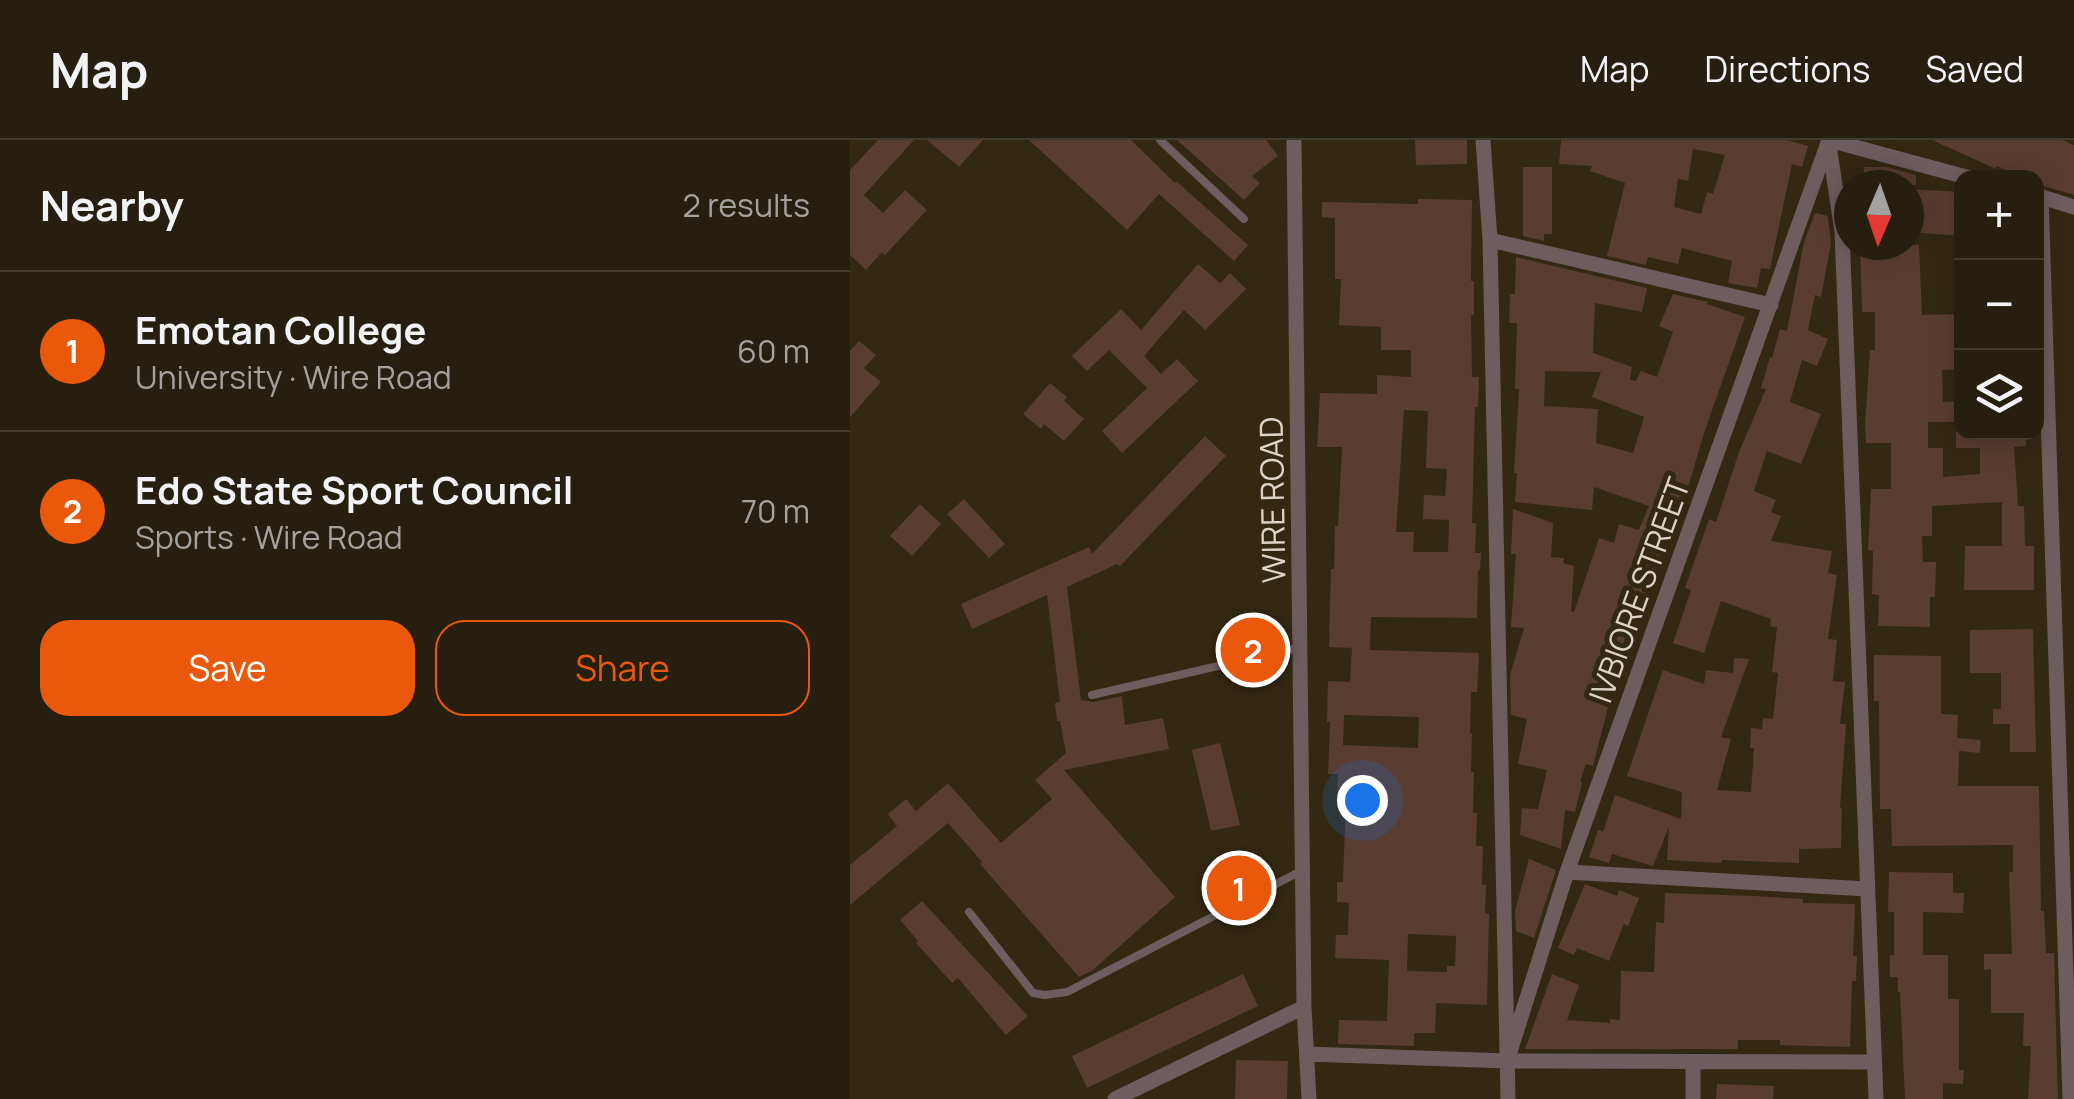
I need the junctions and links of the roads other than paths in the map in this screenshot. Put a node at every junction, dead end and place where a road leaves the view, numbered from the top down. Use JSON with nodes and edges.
{"nodes":[{"id":1,"x":1160,"y":140,"type":"edge"},
{"id":2,"x":1294,"y":140,"type":"edge"},
{"id":3,"x":1483,"y":140,"type":"edge"},
{"id":4,"x":1829,"y":140,"type":"edge"},
{"id":5,"x":1954,"y":174,"type":"edge"},
{"id":6,"x":2044,"y":198,"type":"edge"},
{"id":7,"x":2074,"y":208,"type":"edge"},
{"id":8,"x":1244,"y":219,"type":"dead end"},
{"id":9,"x":1490,"y":240,"type":"junction"},
{"id":10,"x":2041,"y":260,"type":"edge"},
{"id":11,"x":1771,"y":305,"type":"junction"},
{"id":12,"x":1301,"y":648,"type":"junction"},
{"id":13,"x":1092,"y":695,"type":"dead end"},
{"id":14,"x":1303,"y":870,"type":"junction"},
{"id":15,"x":1567,"y":872,"type":"junction"},
{"id":16,"x":1868,"y":889,"type":"junction"},
{"id":17,"x":968,"y":912,"type":"dead end"},
{"id":18,"x":1304,"y":1007,"type":"junction"},
{"id":19,"x":1307,"y":1054,"type":"junction"},
{"id":20,"x":1507,"y":1062,"type":"junction"},
{"id":21,"x":1692,"y":1062,"type":"junction"},
{"id":22,"x":1874,"y":1062,"type":"junction"},
{"id":23,"x":1314,"y":1098,"type":"edge"},
{"id":24,"x":1115,"y":1099,"type":"edge"},
{"id":25,"x":1508,"y":1099,"type":"edge"},
{"id":26,"x":1693,"y":1099,"type":"edge"},
{"id":27,"x":1876,"y":1099,"type":"edge"},
{"id":28,"x":2070,"y":1099,"type":"edge"}],
"edges":[{"from":1,"to":8,"type":"lane"},
{"from":2,"to":12,"type":"street","name":"WIRE ROAD"},
{"from":3,"to":9,"type":"street"},
{"from":4,"to":5,"type":"street"},
{"from":4,"to":11,"type":"street","name":"IVBIORE STREET"},
{"from":4,"to":16,"type":"street"},
{"from":6,"to":7,"type":"street"},
{"from":9,"to":11,"type":"street"},
{"from":9,"to":20,"type":"street"},
{"from":10,"to":28,"type":"street"},
{"from":11,"to":15,"type":"street","name":"IVBIORE STREET"},
{"from":12,"to":13,"type":"lane"},
{"from":12,"to":14,"type":"street","name":"WIRE ROAD"},
{"from":14,"to":17,"type":"lane"},
{"from":14,"to":18,"type":"street","name":"WIRE ROAD"},
{"from":15,"to":16,"type":"street"},
{"from":15,"to":20,"type":"street","name":"IVBIORE STREET"},
{"from":16,"to":22,"type":"street"},
{"from":18,"to":19,"type":"street","name":"WIRE ROAD"},
{"from":18,"to":24,"type":"street"},
{"from":19,"to":20,"type":"street"},
{"from":19,"to":23,"type":"street","name":"WIRE ROAD"},
{"from":20,"to":21,"type":"street"},
{"from":20,"to":25,"type":"street"},
{"from":21,"to":22,"type":"street"},
{"from":21,"to":26,"type":"street"},
{"from":22,"to":27,"type":"street"}]}
